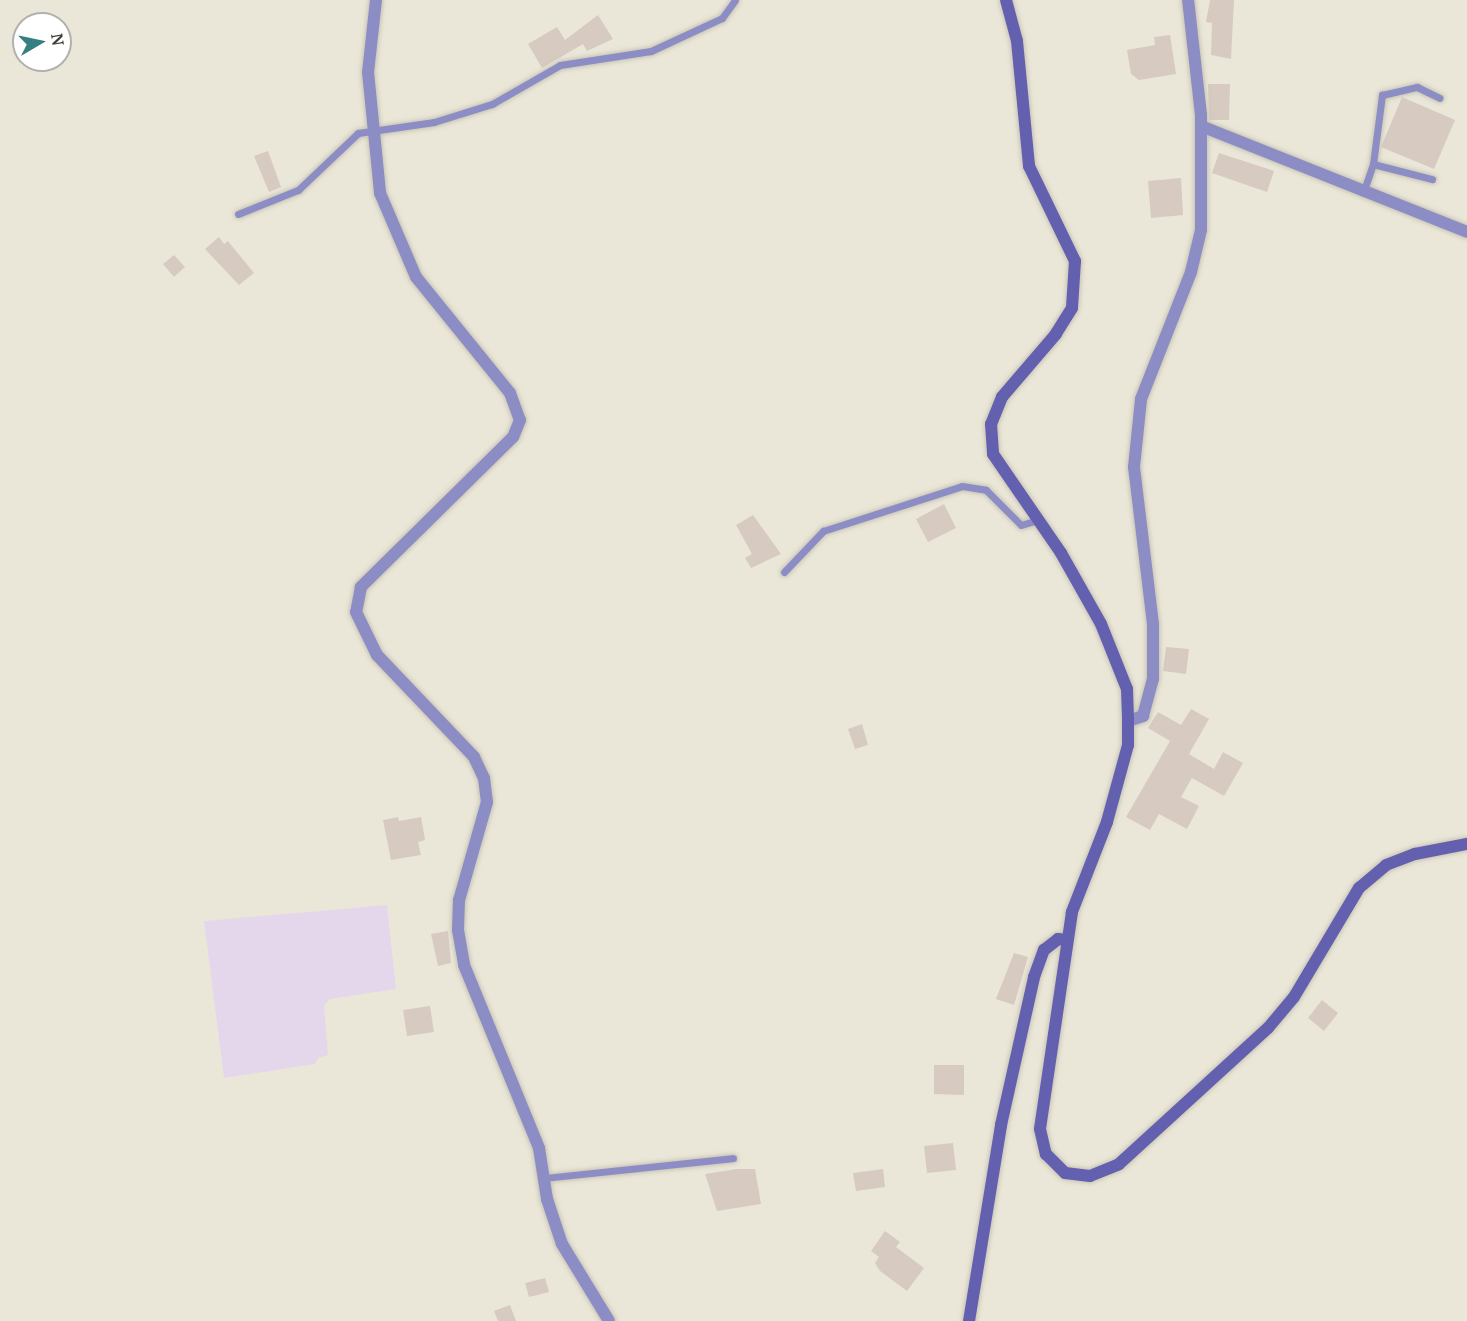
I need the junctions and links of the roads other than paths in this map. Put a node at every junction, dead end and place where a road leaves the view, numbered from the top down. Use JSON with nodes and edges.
{"nodes":[{"id":1,"x":376,"y":0,"type":"edge"},
{"id":2,"x":735,"y":0,"type":"edge"},
{"id":3,"x":1006,"y":0,"type":"edge"},
{"id":4,"x":1188,"y":0,"type":"edge"},
{"id":5,"x":1440,"y":98,"type":"dead end"},
{"id":6,"x":1201,"y":126,"type":"junction"},
{"id":7,"x":372,"y":131,"type":"junction"},
{"id":8,"x":1373,"y":164,"type":"junction"},
{"id":9,"x":1432,"y":178,"type":"dead end"},
{"id":10,"x":1363,"y":193,"type":"junction"},
{"id":11,"x":238,"y":214,"type":"dead end"},
{"id":12,"x":1467,"y":232,"type":"edge"},
{"id":13,"x":1037,"y":520,"type":"junction"},
{"id":14,"x":784,"y":572,"type":"dead end"},
{"id":15,"x":1128,"y":721,"type":"junction"},
{"id":16,"x":1467,"y":844,"type":"edge"},
{"id":17,"x":1067,"y":940,"type":"junction"},
{"id":18,"x":733,"y":1158,"type":"dead end"},
{"id":19,"x":544,"y":1178,"type":"junction"},
{"id":20,"x":609,"y":1321,"type":"edge"},
{"id":21,"x":969,"y":1321,"type":"edge"}],
"edges":[{"from":1,"to":7,"type":"street"},
{"from":2,"to":7,"type":"lane"},
{"from":3,"to":13,"type":"main road"},
{"from":4,"to":6,"type":"street"},
{"from":5,"to":8,"type":"lane"},
{"from":6,"to":10,"type":"street"},
{"from":6,"to":15,"type":"street"},
{"from":7,"to":11,"type":"lane"},
{"from":7,"to":19,"type":"street"},
{"from":8,"to":9,"type":"lane"},
{"from":8,"to":10,"type":"lane"},
{"from":10,"to":12,"type":"street"},
{"from":13,"to":14,"type":"lane"},
{"from":13,"to":15,"type":"main road"},
{"from":15,"to":17,"type":"main road"},
{"from":16,"to":17,"type":"main road"},
{"from":17,"to":21,"type":"main road"},
{"from":18,"to":19,"type":"lane"},
{"from":19,"to":20,"type":"street"}]}
